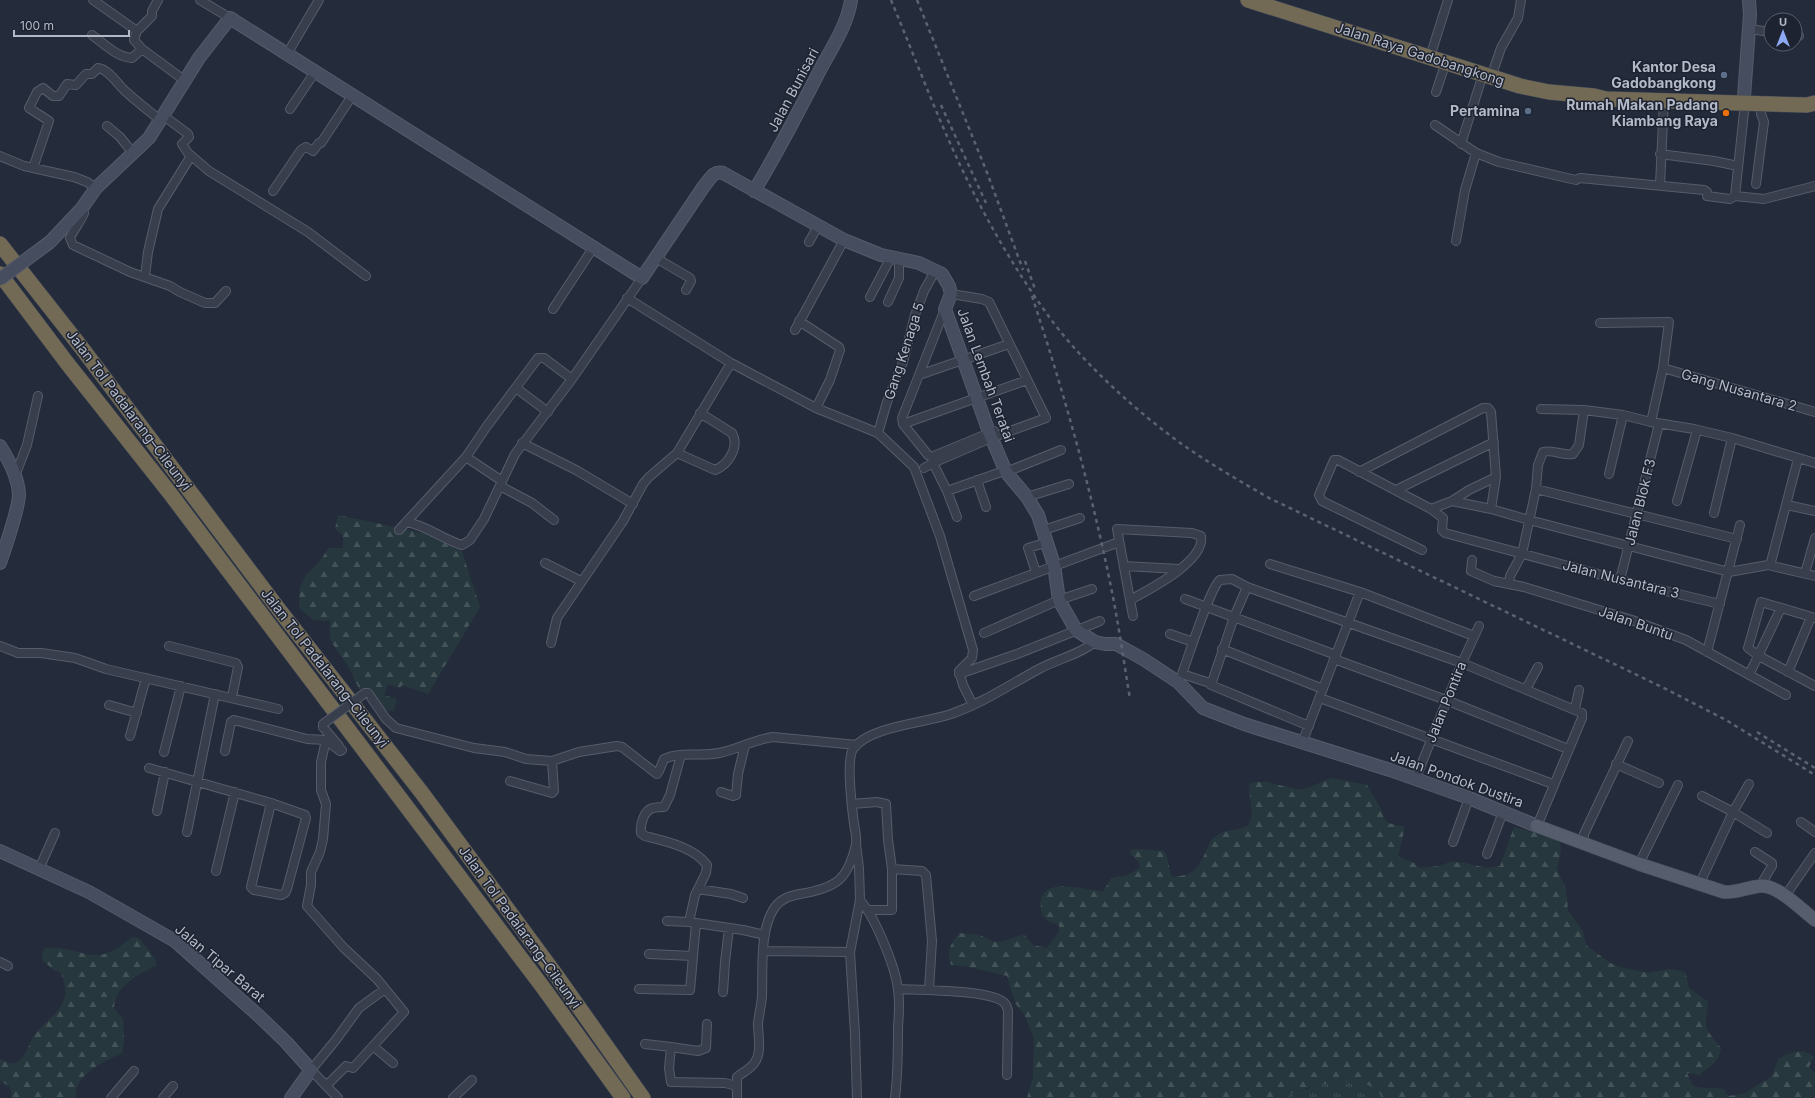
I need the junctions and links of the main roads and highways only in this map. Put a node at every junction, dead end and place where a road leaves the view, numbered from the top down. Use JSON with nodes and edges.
{"nodes":[{"id":1,"x":1248,"y":0,"type":"edge"},
{"id":2,"x":1594,"y":96,"type":"junction"},
{"id":3,"x":1745,"y":100,"type":"junction"},
{"id":4,"x":1815,"y":103,"type":"edge"},
{"id":5,"x":0,"y":244,"type":"edge"},
{"id":6,"x":0,"y":274,"type":"edge"},
{"id":7,"x":1537,"y":826,"type":"road end"},
{"id":8,"x":1815,"y":920,"type":"edge"},
{"id":9,"x":623,"y":1098,"type":"edge"},
{"id":10,"x":642,"y":1098,"type":"edge"}],
"edges":[{"from":1,"to":2,"type":"highway","name":"Jalan Raya Gadobangkong"},
{"from":2,"to":3,"type":"highway","name":"Jalan Raya Gadobangkong"},
{"from":2,"to":3,"type":"highway","name":"Jalan Raya Gadobangkong"},
{"from":3,"to":4,"type":"highway","name":"Jalan Raya Gadobangkong"},
{"from":3,"to":4,"type":"highway","name":"Jalan Raya Gadobangkong"},
{"from":5,"to":10,"type":"highway","name":"Jalan Tol Padalarang–Cileunyi"},
{"from":6,"to":9,"type":"highway","name":"Jalan Tol Padalarang–Cileunyi"},
{"from":7,"to":8,"type":"main road","name":"Jalan Pondok Dustira"}]}
